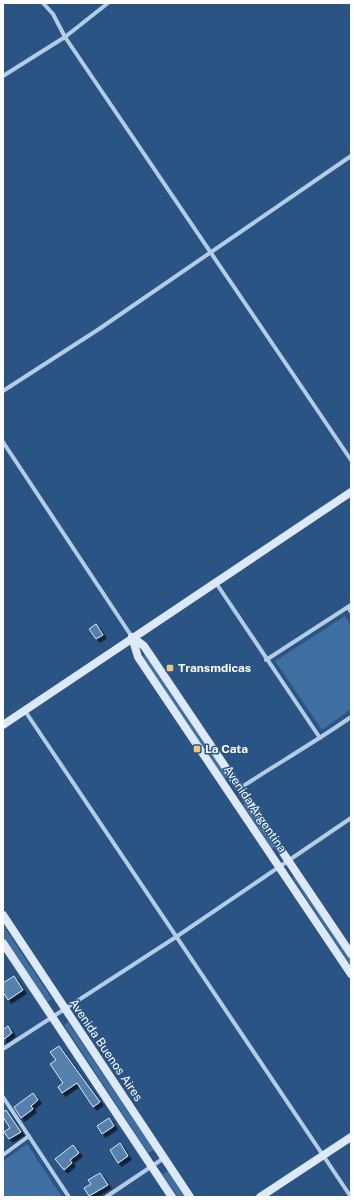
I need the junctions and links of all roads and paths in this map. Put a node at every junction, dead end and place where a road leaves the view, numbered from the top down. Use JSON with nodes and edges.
{"nodes":[{"id":1,"x":43,"y":3,"type":"edge"},
{"id":2,"x":108,"y":3,"type":"edge"},
{"id":3,"x":65,"y":37,"type":"junction"},
{"id":4,"x":3,"y":76,"type":"edge"},
{"id":5,"x":351,"y":156,"type":"edge"},
{"id":6,"x":212,"y":252,"type":"junction"},
{"id":7,"x":3,"y":391,"type":"edge"},
{"id":8,"x":3,"y":442,"type":"edge"},
{"id":9,"x":351,"y":460,"type":"edge"},
{"id":10,"x":351,"y":492,"type":"edge"},
{"id":11,"x":215,"y":583,"type":"junction"},
{"id":12,"x":349,"y":606,"type":"edge"},
{"id":13,"x":351,"y":612,"type":"edge"},
{"id":14,"x":132,"y":637,"type":"junction"},
{"id":15,"x":266,"y":660,"type":"junction"},
{"id":16,"x":24,"y":710,"type":"junction"},
{"id":17,"x":351,"y":717,"type":"edge"},
{"id":18,"x":3,"y":725,"type":"edge"},
{"id":19,"x":320,"y":738,"type":"junction"},
{"id":20,"x":240,"y":788,"type":"junction"},
{"id":21,"x":351,"y":818,"type":"edge"},
{"id":22,"x":289,"y":860,"type":"junction"},
{"id":23,"x":280,"y":866,"type":"junction"},
{"id":24,"x":3,"y":915,"type":"edge"},
{"id":25,"x":176,"y":936,"type":"junction"},
{"id":26,"x":3,"y":943,"type":"edge"},
{"id":27,"x":351,"y":954,"type":"edge"},
{"id":28,"x":351,"y":974,"type":"edge"},
{"id":29,"x":65,"y":1009,"type":"junction"},
{"id":30,"x":52,"y":1018,"type":"junction"},
{"id":31,"x":3,"y":1049,"type":"edge"},
{"id":32,"x":3,"y":1096,"type":"edge"},
{"id":33,"x":29,"y":1136,"type":"junction"},
{"id":34,"x":351,"y":1137,"type":"edge"},
{"id":35,"x":3,"y":1155,"type":"edge"},
{"id":36,"x":324,"y":1156,"type":"junction"},
{"id":37,"x":164,"y":1158,"type":"junction"},
{"id":38,"x":152,"y":1166,"type":"junction"},
{"id":39,"x":69,"y":1197,"type":"edge"},
{"id":40,"x":106,"y":1197,"type":"edge"},
{"id":41,"x":172,"y":1197,"type":"edge"},
{"id":42,"x":190,"y":1197,"type":"edge"},
{"id":43,"x":260,"y":1197,"type":"edge"},
{"id":44,"x":351,"y":1197,"type":"edge"}],
"edges":[{"from":1,"to":3,"type":"street"},
{"from":2,"to":3,"type":"street"},
{"from":3,"to":4,"type":"street"},
{"from":3,"to":6,"type":"street"},
{"from":5,"to":6,"type":"street"},
{"from":6,"to":7,"type":"street"},
{"from":6,"to":9,"type":"street"},
{"from":8,"to":14,"type":"street"},
{"from":10,"to":11,"type":"street"},
{"from":11,"to":14,"type":"street"},
{"from":11,"to":15,"type":"street"},
{"from":12,"to":13,"type":"street"},
{"from":12,"to":15,"type":"street"},
{"from":14,"to":16,"type":"street"},
{"from":14,"to":20,"type":"street","name":"Avenida Argentina"},
{"from":14,"to":23,"type":"street","name":"Avenida Argentina"},
{"from":15,"to":19,"type":"street"},
{"from":16,"to":18,"type":"street"},
{"from":16,"to":25,"type":"street"},
{"from":17,"to":19,"type":"street"},
{"from":19,"to":20,"type":"street"},
{"from":20,"to":22,"type":"street","name":"Avenida Argentina"},
{"from":21,"to":22,"type":"street"},
{"from":22,"to":23,"type":"street"},
{"from":22,"to":27,"type":"street","name":"Avenida Argentina"},
{"from":23,"to":25,"type":"street"},
{"from":23,"to":28,"type":"street","name":"Avenida Argentina"},
{"from":24,"to":29,"type":"street","name":"Avenida Buenos Aires"},
{"from":25,"to":29,"type":"street"},
{"from":25,"to":36,"type":"street"},
{"from":26,"to":30,"type":"street"},
{"from":29,"to":30,"type":"street"},
{"from":29,"to":37,"type":"street","name":"Avenida Buenos Aires"},
{"from":30,"to":31,"type":"street"},
{"from":30,"to":38,"type":"street"},
{"from":32,"to":33,"type":"street"},
{"from":33,"to":35,"type":"street"},
{"from":33,"to":39,"type":"street"},
{"from":34,"to":36,"type":"street"},
{"from":36,"to":43,"type":"street"},
{"from":36,"to":44,"type":"street"},
{"from":37,"to":38,"type":"street"},
{"from":37,"to":42,"type":"street","name":"Avenida Buenos Aires"},
{"from":38,"to":40,"type":"street"},
{"from":38,"to":41,"type":"street"}]}
